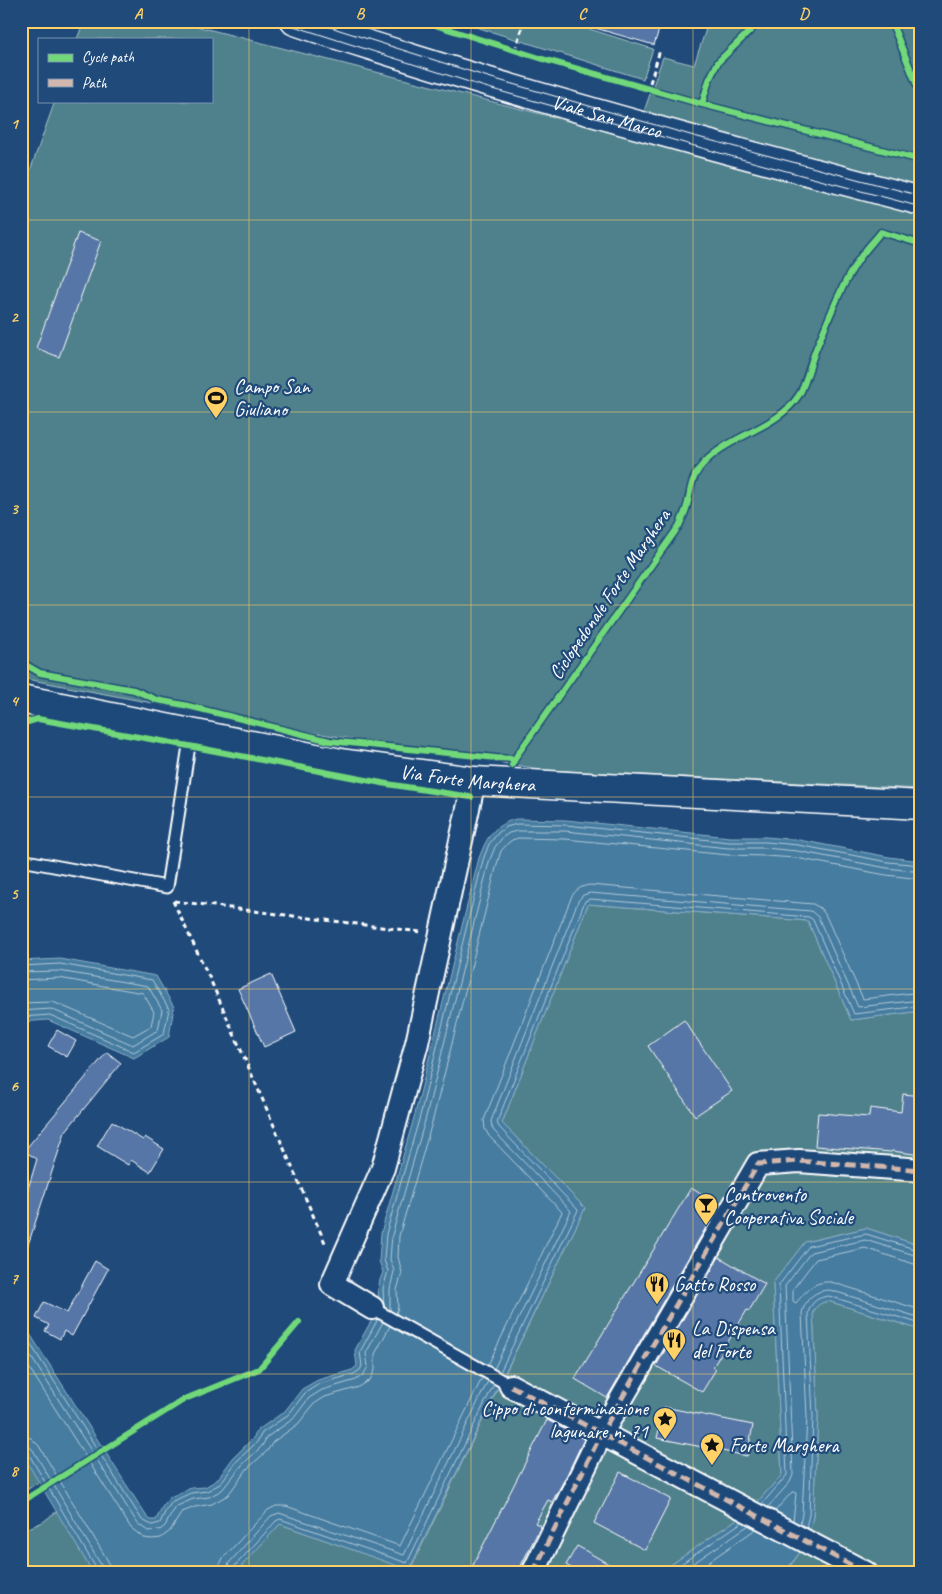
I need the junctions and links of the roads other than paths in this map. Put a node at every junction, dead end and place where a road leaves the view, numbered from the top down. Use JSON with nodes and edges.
{"nodes":[{"id":1,"x":295,"y":21,"type":"edge"},
{"id":2,"x":921,"y":201,"type":"edge"},
{"id":3,"x":21,"y":699,"type":"edge"},
{"id":4,"x":191,"y":733,"type":"junction"},
{"id":5,"x":474,"y":781,"type":"junction"},
{"id":6,"x":921,"y":805,"type":"edge"},
{"id":7,"x":21,"y":860,"type":"edge"},
{"id":8,"x":921,"y":1170,"type":"edge"},
{"id":9,"x":372,"y":1308,"type":"joint"},
{"id":10,"x":511,"y":1386,"type":"joint"},
{"id":11,"x":601,"y":1434,"type":"junction"},
{"id":12,"x":533,"y":1573,"type":"edge"},
{"id":13,"x":866,"y":1573,"type":"edge"}],
"edges":[{"from":1,"to":2,"type":"street","name":"Viale San Marco"},
{"from":3,"to":4,"type":"street","name":"Via Forte Marghera"},
{"from":4,"to":5,"type":"street","name":"Via Forte Marghera"},
{"from":4,"to":7,"type":"lane"},
{"from":5,"to":6,"type":"street","name":"Via Forte Marghera"},
{"from":5,"to":9,"type":"street"},
{"from":8,"to":11,"type":"street"},
{"from":9,"to":10,"type":"lane"},
{"from":10,"to":11,"type":"street"},
{"from":11,"to":12,"type":"street"},
{"from":11,"to":13,"type":"street"}]}
